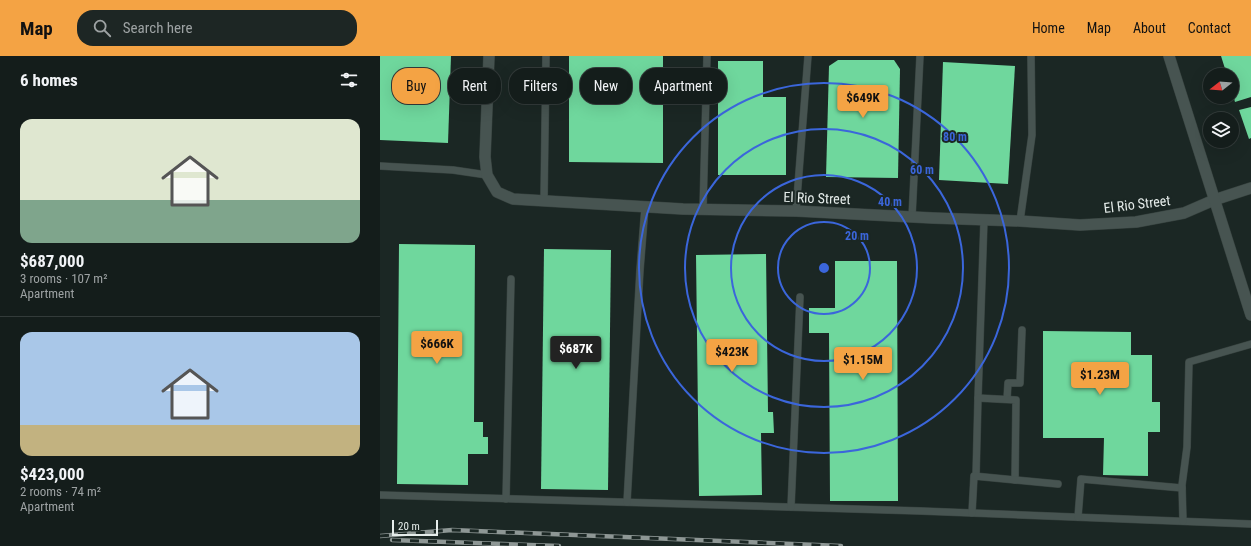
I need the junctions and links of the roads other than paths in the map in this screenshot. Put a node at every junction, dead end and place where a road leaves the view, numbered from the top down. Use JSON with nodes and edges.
{"nodes":[{"id":1,"x":489,"y":56,"type":"edge"},
{"id":2,"x":546,"y":56,"type":"edge"},
{"id":3,"x":707,"y":56,"type":"edge"},
{"id":4,"x":808,"y":56,"type":"edge"},
{"id":5,"x":920,"y":56,"type":"edge"},
{"id":6,"x":1031,"y":56,"type":"edge"},
{"id":7,"x":1169,"y":56,"type":"edge"},
{"id":8,"x":380,"y":166,"type":"edge"},
{"id":9,"x":487,"y":175,"type":"junction"},
{"id":10,"x":1251,"y":188,"type":"edge"},
{"id":11,"x":1214,"y":200,"type":"junction"},
{"id":12,"x":544,"y":201,"type":"junction"},
{"id":13,"x":645,"y":207,"type":"junction"},
{"id":14,"x":703,"y":210,"type":"junction"},
{"id":15,"x":796,"y":211,"type":"junction"},
{"id":16,"x":912,"y":217,"type":"junction"},
{"id":17,"x":984,"y":220,"type":"junction"},
{"id":18,"x":1020,"y":221,"type":"junction"},
{"id":19,"x":511,"y":279,"type":"dead end"},
{"id":20,"x":800,"y":297,"type":"dead end"},
{"id":21,"x":1251,"y":315,"type":"edge"},
{"id":22,"x":1022,"y":330,"type":"dead end"},
{"id":23,"x":1251,"y":344,"type":"edge"},
{"id":24,"x":978,"y":398,"type":"junction"},
{"id":25,"x":1007,"y":400,"type":"junction"},
{"id":26,"x":976,"y":476,"type":"junction"},
{"id":27,"x":1015,"y":480,"type":"junction"},
{"id":28,"x":1058,"y":484,"type":"dead end"},
{"id":29,"x":1182,"y":488,"type":"junction"},
{"id":30,"x":380,"y":495,"type":"edge"},
{"id":31,"x":506,"y":499,"type":"junction"},
{"id":32,"x":627,"y":502,"type":"junction"},
{"id":33,"x":791,"y":507,"type":"junction"},
{"id":34,"x":972,"y":513,"type":"junction"},
{"id":35,"x":1078,"y":517,"type":"junction"},
{"id":36,"x":1183,"y":521,"type":"junction"},
{"id":37,"x":1251,"y":524,"type":"edge"}],
"edges":[{"from":1,"to":9,"type":"street"},
{"from":2,"to":12,"type":"lane"},
{"from":3,"to":14,"type":"lane"},
{"from":4,"to":15,"type":"lane"},
{"from":5,"to":16,"type":"lane"},
{"from":6,"to":18,"type":"lane"},
{"from":7,"to":11,"type":"street"},
{"from":8,"to":9,"type":"lane"},
{"from":9,"to":12,"type":"street","name":"El Rio Street"},
{"from":10,"to":11,"type":"street","name":"El Rio Street"},
{"from":11,"to":18,"type":"street","name":"El Rio Street"},
{"from":11,"to":21,"type":"street"},
{"from":12,"to":13,"type":"street","name":"El Rio Street"},
{"from":13,"to":14,"type":"street","name":"El Rio Street"},
{"from":13,"to":32,"type":"lane"},
{"from":14,"to":15,"type":"street","name":"El Rio Street"},
{"from":15,"to":16,"type":"street","name":"El Rio Street"},
{"from":16,"to":17,"type":"street","name":"El Rio Street"},
{"from":17,"to":18,"type":"street","name":"El Rio Street"},
{"from":17,"to":24,"type":"lane"},
{"from":19,"to":31,"type":"lane"},
{"from":20,"to":33,"type":"lane"},
{"from":22,"to":25,"type":"lane"},
{"from":23,"to":29,"type":"lane"},
{"from":24,"to":25,"type":"lane"},
{"from":24,"to":26,"type":"lane"},
{"from":25,"to":27,"type":"lane"},
{"from":26,"to":27,"type":"lane"},
{"from":26,"to":34,"type":"lane"},
{"from":27,"to":28,"type":"lane"},
{"from":29,"to":35,"type":"lane"},
{"from":29,"to":36,"type":"lane"},
{"from":30,"to":31,"type":"lane"},
{"from":31,"to":32,"type":"lane"},
{"from":32,"to":33,"type":"lane"},
{"from":33,"to":34,"type":"lane"},
{"from":34,"to":35,"type":"lane"},
{"from":35,"to":36,"type":"lane"},
{"from":36,"to":37,"type":"lane"}]}
